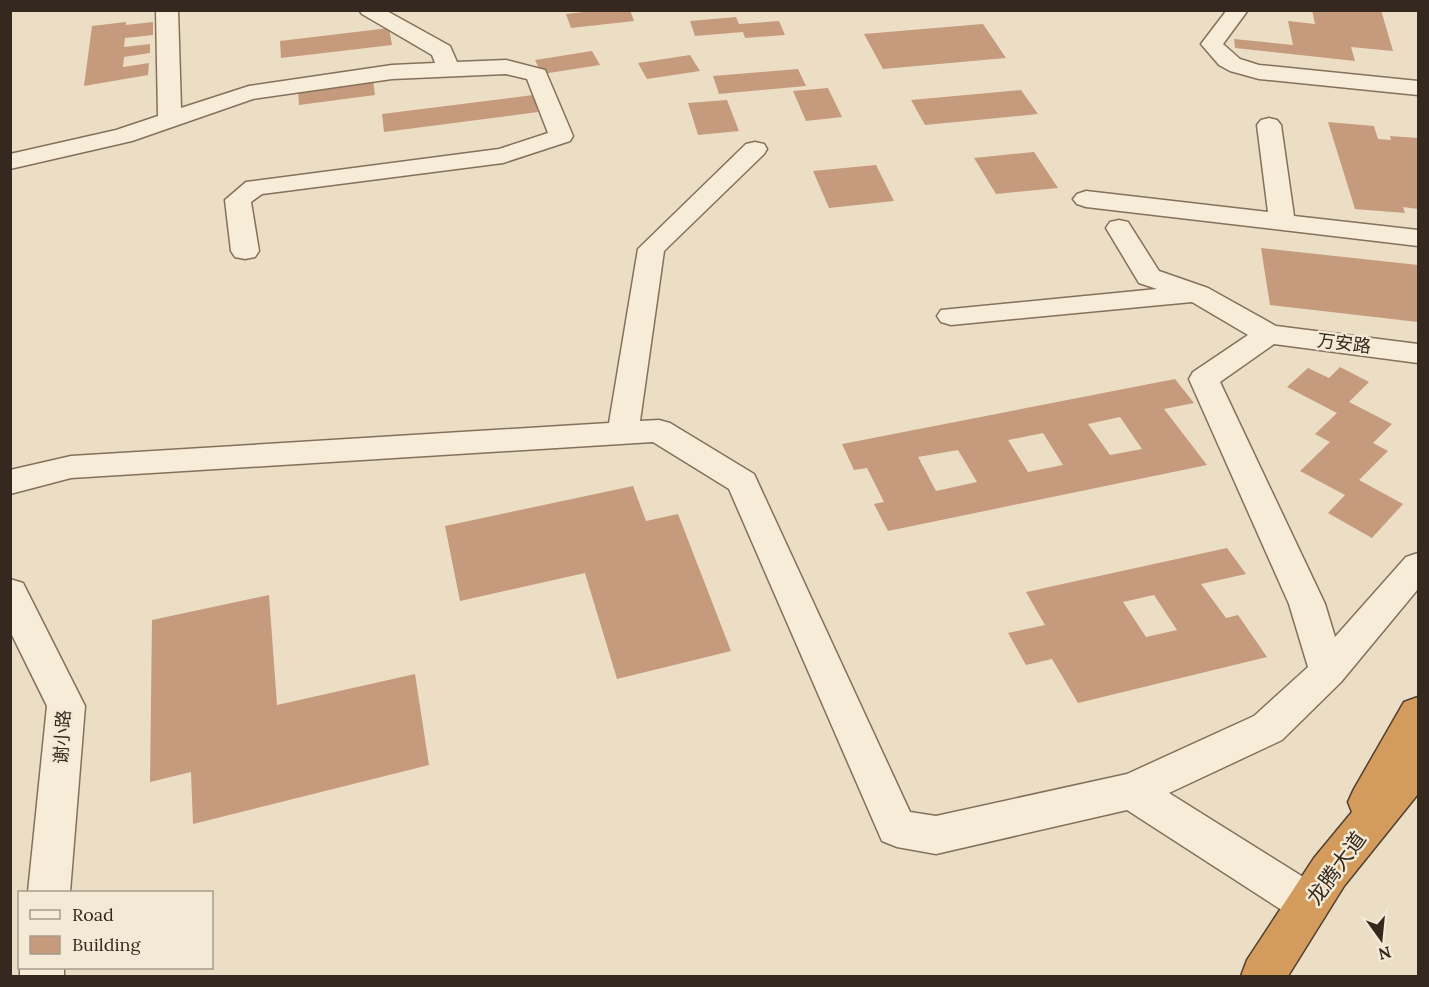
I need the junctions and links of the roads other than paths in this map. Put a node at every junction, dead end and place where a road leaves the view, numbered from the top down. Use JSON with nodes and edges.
{"nodes":[{"id":1,"x":167,"y":10,"type":"edge"},
{"id":2,"x":369,"y":10,"type":"edge"},
{"id":3,"x":1238,"y":10,"type":"edge"},
{"id":4,"x":449,"y":70,"type":"junction"},
{"id":5,"x":1419,"y":88,"type":"edge"},
{"id":6,"x":170,"y":120,"type":"junction"},
{"id":7,"x":1269,"y":125,"type":"dead end"},
{"id":8,"x":755,"y":149,"type":"dead end"},
{"id":9,"x":10,"y":162,"type":"edge"},
{"id":10,"x":1086,"y":199,"type":"dead end"},
{"id":11,"x":1282,"y":222,"type":"junction"},
{"id":12,"x":1119,"y":228,"type":"dead end"},
{"id":13,"x":1419,"y":238,"type":"edge"},
{"id":14,"x":245,"y":251,"type":"dead end"},
{"id":15,"x":1197,"y":294,"type":"junction"},
{"id":16,"x":951,"y":316,"type":"dead end"},
{"id":17,"x":1269,"y":334,"type":"junction"},
{"id":18,"x":1419,"y":353,"type":"edge"},
{"id":19,"x":622,"y":432,"type":"junction"},
{"id":20,"x":10,"y":482,"type":"edge"},
{"id":21,"x":1419,"y":566,"type":"edge"},
{"id":22,"x":10,"y":593,"type":"edge"},
{"id":23,"x":1328,"y":671,"type":"junction"},
{"id":24,"x":1419,"y":712,"type":"edge"},
{"id":25,"x":1419,"y":766,"type":"edge"},
{"id":26,"x":1131,"y":791,"type":"junction"},
{"id":27,"x":1319,"y":888,"type":"junction"},
{"id":28,"x":49,"y":891,"type":"edge"},
{"id":29,"x":1263,"y":976,"type":"edge"}],
"edges":[{"from":1,"to":6,"type":"street"},
{"from":2,"to":4,"type":"street"},
{"from":3,"to":5,"type":"street"},
{"from":4,"to":6,"type":"street"},
{"from":4,"to":14,"type":"street"},
{"from":6,"to":9,"type":"street"},
{"from":7,"to":11,"type":"street"},
{"from":8,"to":19,"type":"street"},
{"from":10,"to":11,"type":"street"},
{"from":11,"to":13,"type":"street"},
{"from":12,"to":15,"type":"street"},
{"from":15,"to":16,"type":"street"},
{"from":15,"to":17,"type":"street"},
{"from":17,"to":18,"type":"street","name":"万安路"},
{"from":17,"to":23,"type":"street"},
{"from":19,"to":20,"type":"street"},
{"from":19,"to":26,"type":"street"},
{"from":21,"to":23,"type":"street"},
{"from":22,"to":28,"type":"street","name":"谢小路"},
{"from":23,"to":26,"type":"street"},
{"from":24,"to":27,"type":"highway"},
{"from":25,"to":27,"type":"highway","name":"龙腾大道"},
{"from":26,"to":27,"type":"street"},
{"from":27,"to":29,"type":"highway","name":"龙腾大道"}]}
